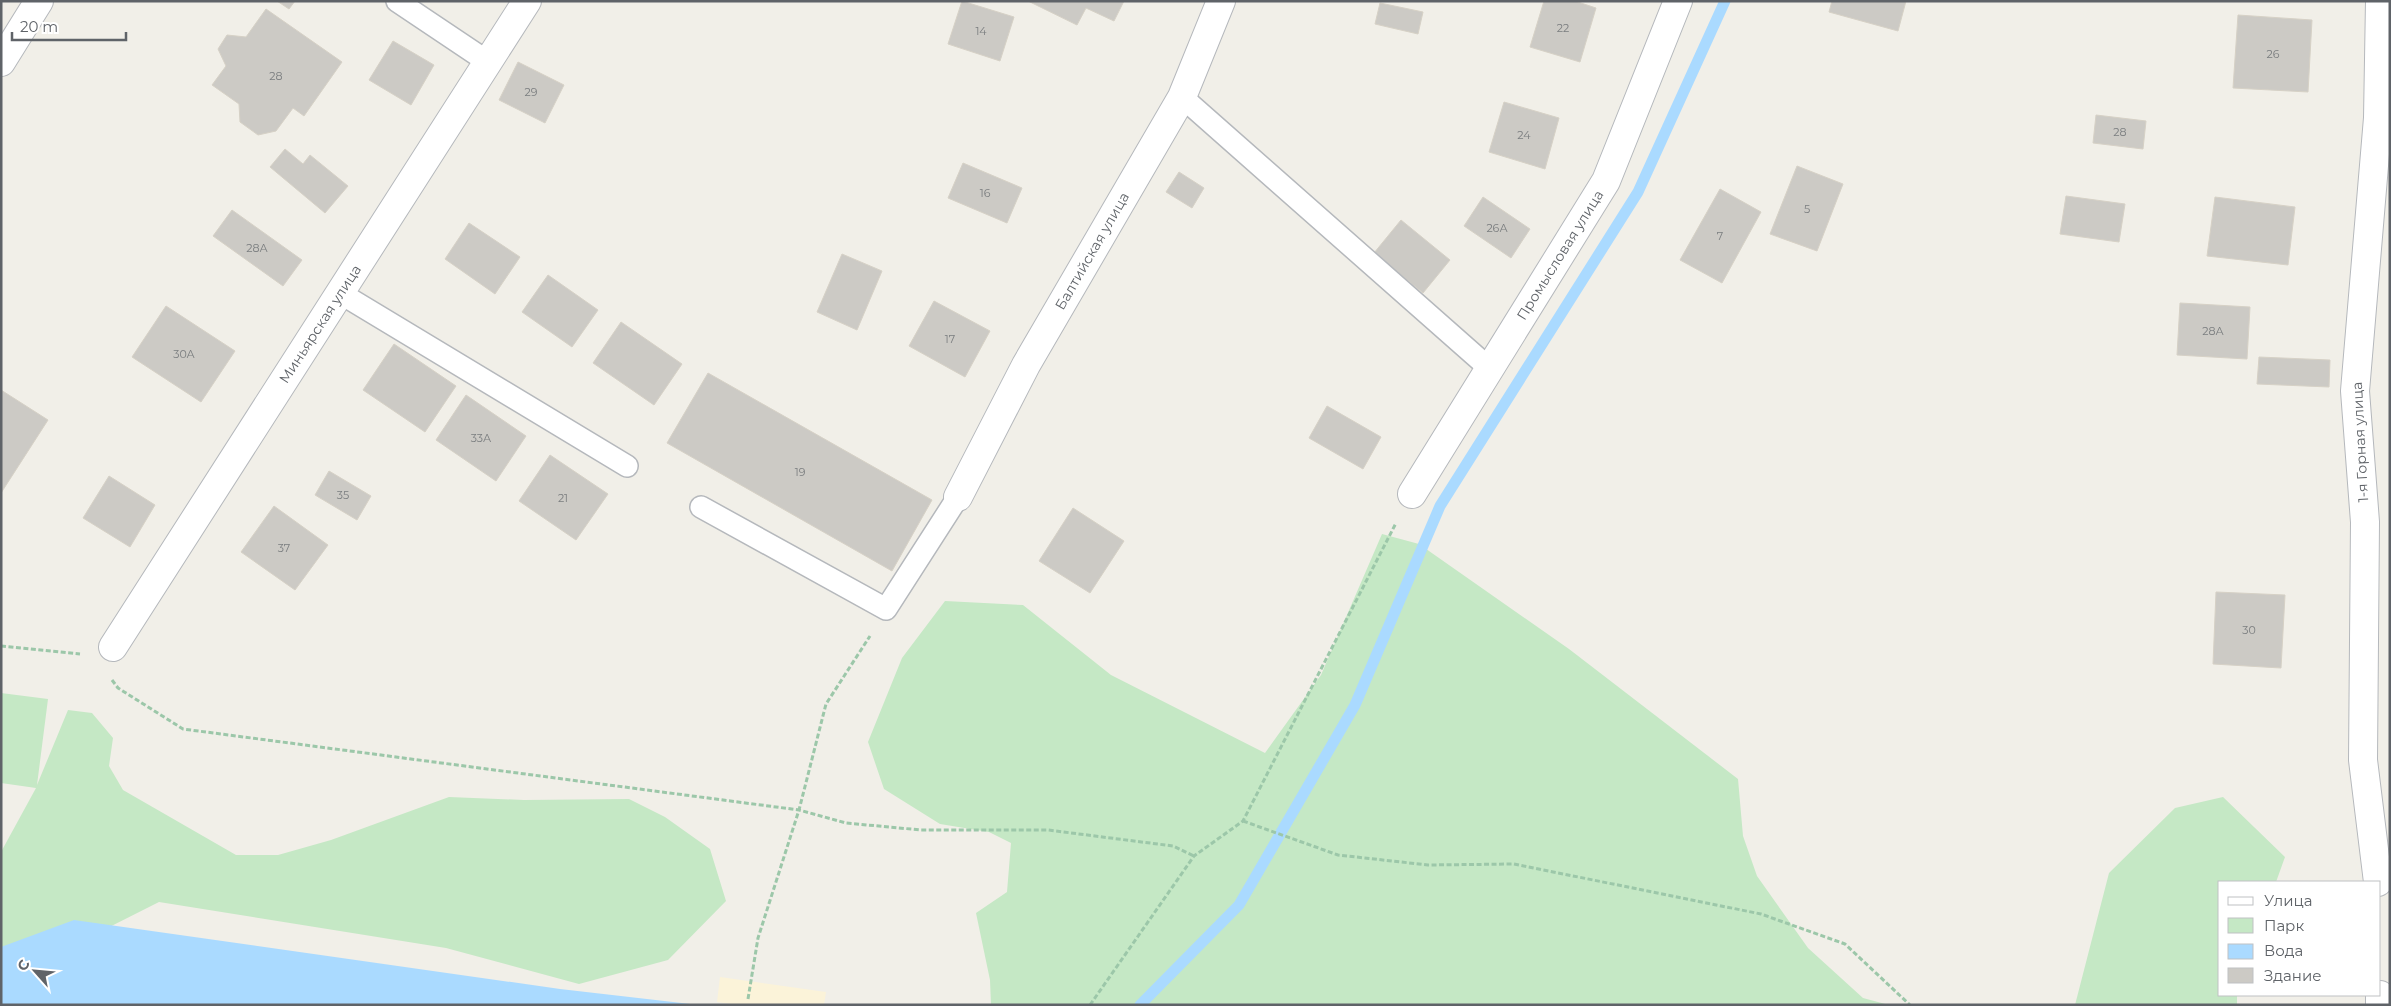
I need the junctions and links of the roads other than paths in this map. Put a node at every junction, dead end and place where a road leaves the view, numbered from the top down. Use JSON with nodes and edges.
{"nodes":[{"id":1,"x":39,"y":1,"type":"edge"},
{"id":2,"x":397,"y":1,"type":"edge"},
{"id":3,"x":527,"y":1,"type":"edge"},
{"id":4,"x":1221,"y":1,"type":"edge"},
{"id":5,"x":1678,"y":1,"type":"edge"},
{"id":6,"x":2380,"y":1,"type":"edge"},
{"id":7,"x":1,"y":62,"type":"edge"},
{"id":8,"x":488,"y":62,"type":"junction"},
{"id":9,"x":1182,"y":97,"type":"junction"},
{"id":10,"x":340,"y":293,"type":"junction"},
{"id":11,"x":1489,"y":368,"type":"junction"},
{"id":12,"x":627,"y":466,"type":"dead end"},
{"id":13,"x":1412,"y":494,"type":"road end"},
{"id":14,"x":958,"y":498,"type":"joint"},
{"id":15,"x":700,"y":507,"type":"dead end"},
{"id":16,"x":102,"y":651,"type":"road end"},
{"id":17,"x":2378,"y":881,"type":"edge"}],
"edges":[{"from":1,"to":7,"type":"street"},
{"from":2,"to":8,"type":"lane"},
{"from":3,"to":8,"type":"street","name":"Миньярская улица"},
{"from":4,"to":9,"type":"street","name":"Балтийская улица"},
{"from":5,"to":11,"type":"street","name":"Промысловая улица"},
{"from":6,"to":17,"type":"street","name":"1-я Горная улица"},
{"from":8,"to":10,"type":"street","name":"Миньярская улица"},
{"from":9,"to":11,"type":"lane"},
{"from":9,"to":14,"type":"street","name":"Балтийская улица"},
{"from":10,"to":12,"type":"lane"},
{"from":10,"to":16,"type":"street","name":"Миньярская улица"},
{"from":11,"to":13,"type":"street","name":"Промысловая улица"},
{"from":14,"to":15,"type":"lane"}]}
